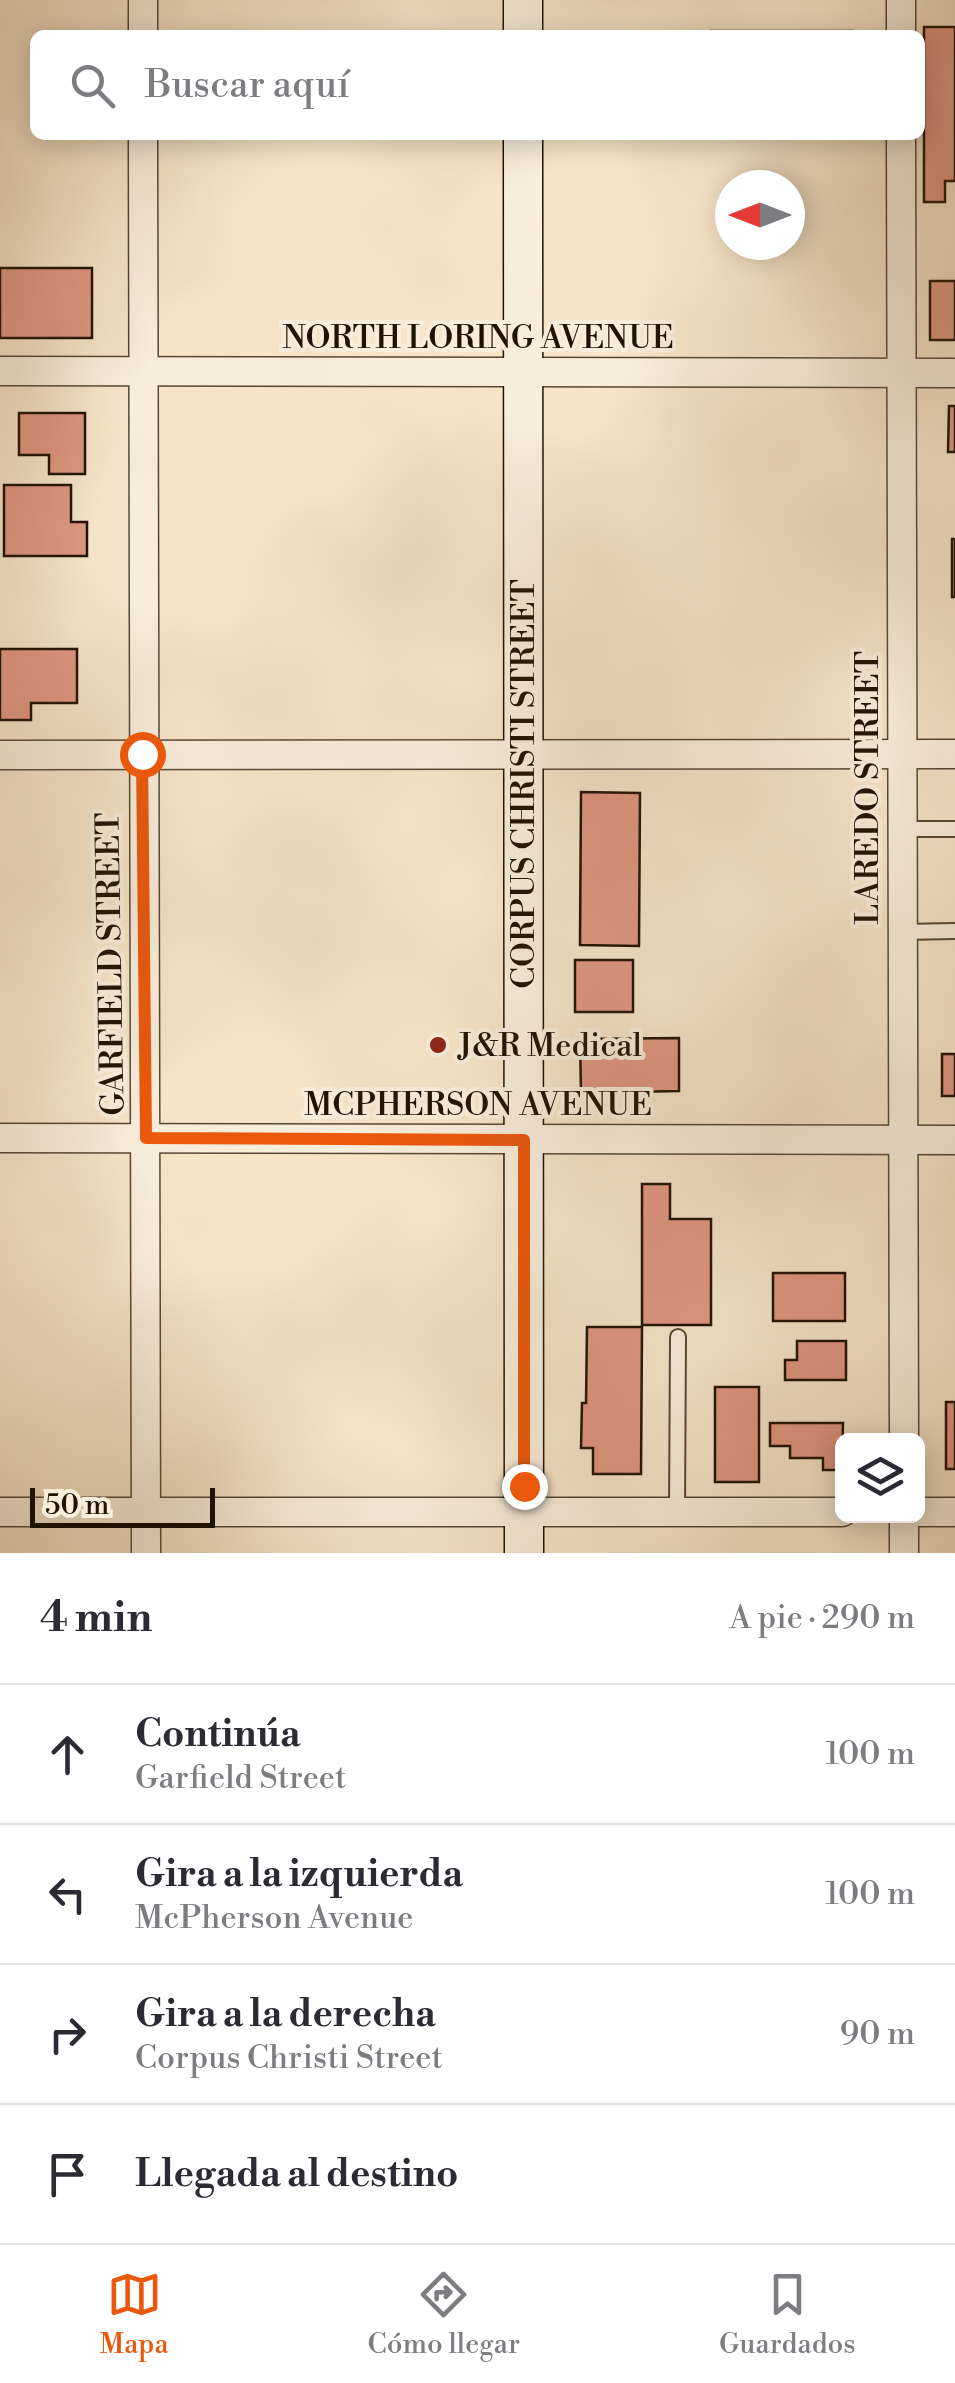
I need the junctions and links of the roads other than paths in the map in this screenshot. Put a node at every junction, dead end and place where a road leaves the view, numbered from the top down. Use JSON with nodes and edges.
{"nodes":[{"id":1,"x":143,"y":0,"type":"edge"},
{"id":2,"x":523,"y":0,"type":"edge"},
{"id":3,"x":900,"y":0,"type":"edge"},
{"id":4,"x":143,"y":30,"type":"edge"},
{"id":5,"x":523,"y":30,"type":"edge"},
{"id":6,"x":900,"y":30,"type":"edge"},
{"id":7,"x":143,"y":140,"type":"edge"},
{"id":8,"x":523,"y":140,"type":"edge"},
{"id":9,"x":901,"y":140,"type":"edge"},
{"id":10,"x":0,"y":371,"type":"edge"},
{"id":11,"x":143,"y":372,"type":"junction"},
{"id":12,"x":523,"y":372,"type":"junction"},
{"id":13,"x":901,"y":373,"type":"junction"},
{"id":14,"x":955,"y":374,"type":"edge"},
{"id":15,"x":902,"y":753,"type":"junction"},
{"id":16,"x":142,"y":754,"type":"junction"},
{"id":17,"x":523,"y":754,"type":"junction"},
{"id":18,"x":955,"y":754,"type":"edge"},
{"id":19,"x":0,"y":755,"type":"edge"},
{"id":20,"x":955,"y":828,"type":"edge"},
{"id":21,"x":902,"y":829,"type":"junction"},
{"id":22,"x":955,"y":931,"type":"edge"},
{"id":23,"x":902,"y":932,"type":"junction"},
{"id":24,"x":0,"y":1138,"type":"edge"},
{"id":25,"x":146,"y":1138,"type":"junction"},
{"id":26,"x":524,"y":1140,"type":"junction"},
{"id":27,"x":903,"y":1140,"type":"junction"},
{"id":28,"x":955,"y":1140,"type":"edge"},
{"id":29,"x":678,"y":1336,"type":"dead end"},
{"id":30,"x":904,"y":1433,"type":"edge"},
{"id":31,"x":0,"y":1512,"type":"edge"},
{"id":32,"x":146,"y":1512,"type":"junction"},
{"id":33,"x":524,"y":1512,"type":"junction"},
{"id":34,"x":678,"y":1512,"type":"junction"},
{"id":35,"x":835,"y":1512,"type":"edge"},
{"id":36,"x":925,"y":1512,"type":"edge"},
{"id":37,"x":955,"y":1512,"type":"edge"},
{"id":38,"x":904,"y":1523,"type":"edge"},
{"id":39,"x":146,"y":1553,"type":"edge"},
{"id":40,"x":524,"y":1553,"type":"edge"},
{"id":41,"x":904,"y":1553,"type":"edge"}],
"edges":[{"from":1,"to":4,"type":"street"},
{"from":2,"to":5,"type":"main road"},
{"from":3,"to":6,"type":"street"},
{"from":7,"to":11,"type":"street","name":"GARFIELD STREET"},
{"from":8,"to":12,"type":"main road","name":"CORPUS CHRISTI STREET"},
{"from":9,"to":13,"type":"street","name":"LAREDO STREET"},
{"from":10,"to":11,"type":"street","name":"NORTH LORING AVENUE"},
{"from":11,"to":12,"type":"street","name":"NORTH LORING AVENUE"},
{"from":11,"to":16,"type":"street","name":"GARFIELD STREET"},
{"from":12,"to":13,"type":"street","name":"NORTH LORING AVENUE"},
{"from":12,"to":17,"type":"main road","name":"CORPUS CHRISTI STREET"},
{"from":13,"to":14,"type":"street","name":"NORTH LORING AVENUE"},
{"from":13,"to":15,"type":"street","name":"LAREDO STREET"},
{"from":15,"to":17,"type":"street"},
{"from":15,"to":18,"type":"street"},
{"from":15,"to":21,"type":"street","name":"LAREDO STREET"},
{"from":16,"to":17,"type":"street"},
{"from":16,"to":19,"type":"street"},
{"from":16,"to":25,"type":"street","name":"GARFIELD STREET"},
{"from":17,"to":26,"type":"main road","name":"CORPUS CHRISTI STREET"},
{"from":20,"to":21,"type":"lane"},
{"from":21,"to":23,"type":"street","name":"LAREDO STREET"},
{"from":22,"to":23,"type":"lane"},
{"from":23,"to":27,"type":"street","name":"LAREDO STREET"},
{"from":24,"to":25,"type":"street","name":"MCPHERSON AVENUE"},
{"from":25,"to":26,"type":"street","name":"MCPHERSON AVENUE"},
{"from":25,"to":32,"type":"street","name":"GARFIELD STREET"},
{"from":26,"to":27,"type":"street","name":"MCPHERSON AVENUE"},
{"from":26,"to":33,"type":"main road","name":"CORPUS CHRISTI STREET"},
{"from":27,"to":28,"type":"street","name":"MCPHERSON AVENUE"},
{"from":27,"to":30,"type":"street","name":"LAREDO STREET"},
{"from":29,"to":34,"type":"lane"},
{"from":31,"to":32,"type":"street"},
{"from":32,"to":33,"type":"street"},
{"from":32,"to":39,"type":"street","name":"GARFIELD STREET"},
{"from":33,"to":34,"type":"street"},
{"from":33,"to":40,"type":"main road","name":"CORPUS CHRISTI STREET"},
{"from":34,"to":35,"type":"street"},
{"from":36,"to":37,"type":"street"},
{"from":38,"to":41,"type":"street"}]}
